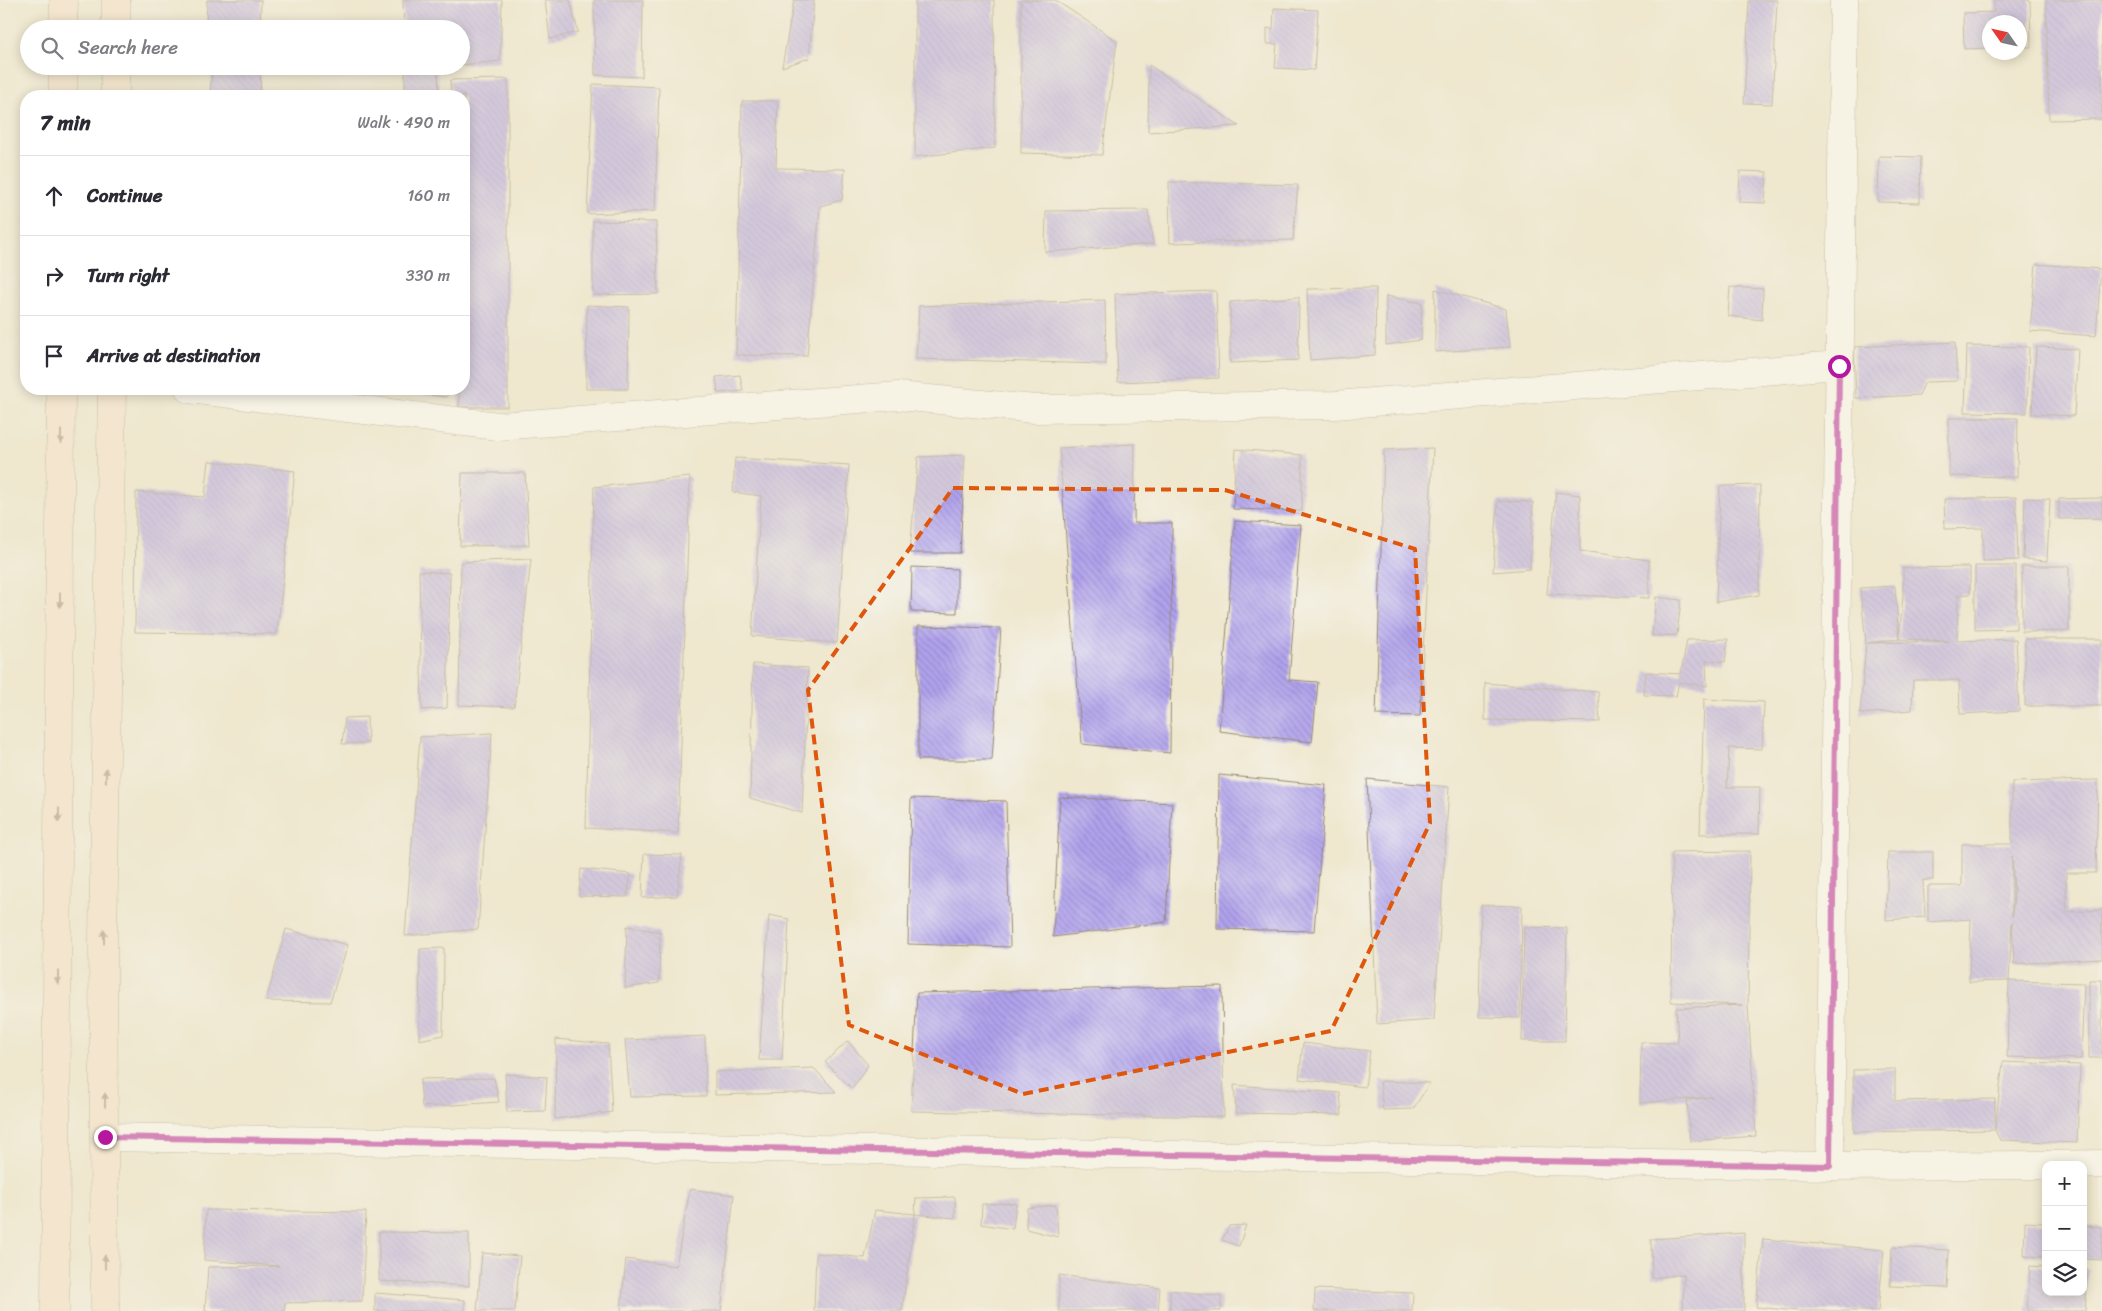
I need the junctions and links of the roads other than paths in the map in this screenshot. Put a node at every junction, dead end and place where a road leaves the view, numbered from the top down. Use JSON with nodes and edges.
{"nodes":[{"id":1,"x":64,"y":0,"type":"edge"},
{"id":2,"x":116,"y":0,"type":"edge"},
{"id":3,"x":1844,"y":0,"type":"edge"},
{"id":4,"x":64,"y":20,"type":"edge"},
{"id":5,"x":116,"y":20,"type":"edge"},
{"id":6,"x":63,"y":75,"type":"edge"},
{"id":7,"x":115,"y":75,"type":"edge"},
{"id":8,"x":63,"y":90,"type":"edge"},
{"id":9,"x":115,"y":90,"type":"edge"},
{"id":10,"x":1839,"y":366,"type":"junction"},
{"id":11,"x":61,"y":395,"type":"edge"},
{"id":12,"x":112,"y":395,"type":"edge"},
{"id":13,"x":240,"y":395,"type":"edge"},
{"id":14,"x":105,"y":1137,"type":"junction"},
{"id":15,"x":2087,"y":1164,"type":"edge"},
{"id":16,"x":2102,"y":1164,"type":"edge"},
{"id":17,"x":2042,"y":1165,"type":"edge"},
{"id":18,"x":1830,"y":1166,"type":"junction"},
{"id":19,"x":55,"y":1311,"type":"edge"},
{"id":20,"x":105,"y":1311,"type":"edge"}],
"edges":[{"from":1,"to":4,"type":"main road"},
{"from":2,"to":5,"type":"main road"},
{"from":3,"to":10,"type":"street"},
{"from":6,"to":8,"type":"main road"},
{"from":7,"to":9,"type":"main road"},
{"from":10,"to":13,"type":"street"},
{"from":10,"to":18,"type":"street"},
{"from":11,"to":19,"type":"main road","one_way":true},
{"from":14,"to":12,"type":"main road","one_way":true},
{"from":14,"to":18,"type":"street"},
{"from":20,"to":14,"type":"main road","one_way":true},
{"from":15,"to":16,"type":"street"},
{"from":17,"to":18,"type":"street"}]}
